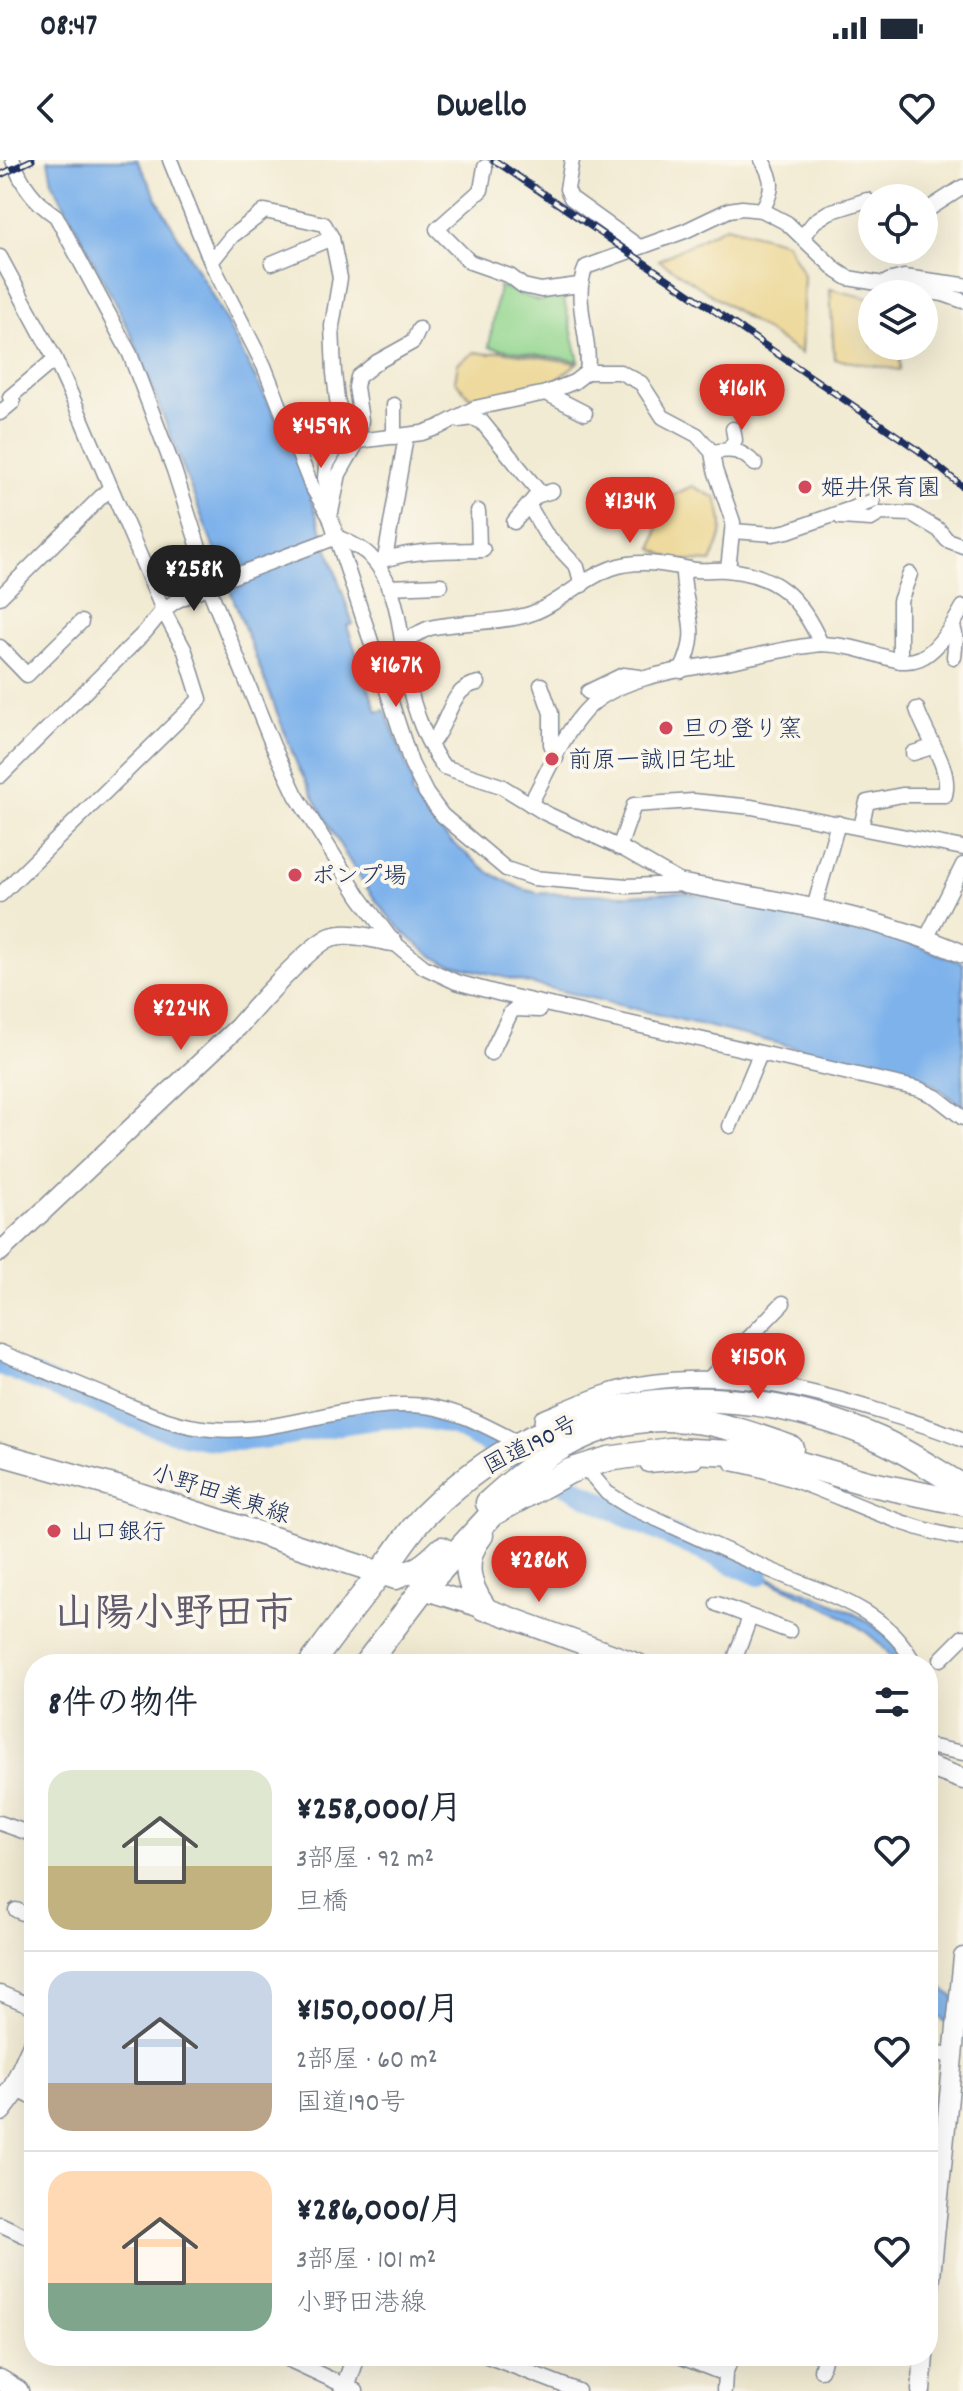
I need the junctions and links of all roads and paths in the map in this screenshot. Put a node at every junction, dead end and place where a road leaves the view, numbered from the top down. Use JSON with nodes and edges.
{"nodes":[{"id":1,"x":13,"y":160,"type":"edge"},
{"id":2,"x":170,"y":160,"type":"edge"},
{"id":3,"x":572,"y":160,"type":"edge"},
{"id":4,"x":762,"y":160,"type":"edge"},
{"id":5,"x":485,"y":167,"type":"dead end"},
{"id":6,"x":963,"y":187,"type":"edge"},
{"id":7,"x":858,"y":203,"type":"edge"},
{"id":8,"x":938,"y":203,"type":"edge"},
{"id":9,"x":762,"y":210,"type":"junction"},
{"id":10,"x":802,"y":237,"type":"junction"},
{"id":11,"x":332,"y":238,"type":"junction"},
{"id":12,"x":639,"y":247,"type":"junction"},
{"id":13,"x":0,"y":257,"type":"edge"},
{"id":14,"x":211,"y":262,"type":"junction"},
{"id":15,"x":272,"y":263,"type":"dead end"},
{"id":16,"x":859,"y":280,"type":"edge"},
{"id":17,"x":894,"y":280,"type":"edge"},
{"id":18,"x":926,"y":280,"type":"edge"},
{"id":19,"x":938,"y":282,"type":"edge"},
{"id":20,"x":579,"y":285,"type":"junction"},
{"id":21,"x":963,"y":285,"type":"edge"},
{"id":22,"x":938,"y":293,"type":"edge"},
{"id":23,"x":963,"y":301,"type":"edge"},
{"id":24,"x":419,"y":329,"type":"dead end"},
{"id":25,"x":55,"y":359,"type":"junction"},
{"id":26,"x":587,"y":372,"type":"junction"},
{"id":27,"x":546,"y":393,"type":"junction"},
{"id":28,"x":394,"y":405,"type":"dead end"},
{"id":29,"x":0,"y":413,"type":"edge"},
{"id":30,"x":585,"y":413,"type":"dead end"},
{"id":31,"x":445,"y":424,"type":"junction"},
{"id":32,"x":733,"y":429,"type":"dead end"},
{"id":33,"x":354,"y":435,"type":"junction"},
{"id":34,"x":400,"y":437,"type":"junction"},
{"id":35,"x":490,"y":445,"type":"dead end"},
{"id":36,"x":730,"y":448,"type":"junction"},
{"id":37,"x":712,"y":452,"type":"junction"},
{"id":38,"x":755,"y":464,"type":"dead end"},
{"id":39,"x":110,"y":488,"type":"junction"},
{"id":40,"x":873,"y":501,"type":"dead end"},
{"id":41,"x":529,"y":506,"type":"junction"},
{"id":42,"x":478,"y":511,"type":"dead end"},
{"id":43,"x":837,"y":515,"type":"junction"},
{"id":44,"x":330,"y":517,"type":"junction"},
{"id":45,"x":514,"y":522,"type":"dead end"},
{"id":46,"x":733,"y":531,"type":"junction"},
{"id":47,"x":334,"y":538,"type":"junction"},
{"id":48,"x":963,"y":546,"type":"edge"},
{"id":49,"x":380,"y":561,"type":"junction"},
{"id":50,"x":690,"y":569,"type":"junction"},
{"id":51,"x":728,"y":570,"type":"junction"},
{"id":52,"x":910,"y":574,"type":"dead end"},
{"id":53,"x":211,"y":584,"type":"junction"},
{"id":54,"x":441,"y":585,"type":"dead end"},
{"id":55,"x":582,"y":585,"type":"junction"},
{"id":56,"x":388,"y":587,"type":"junction"},
{"id":57,"x":0,"y":597,"type":"edge"},
{"id":58,"x":963,"y":607,"type":"edge"},
{"id":59,"x":163,"y":610,"type":"junction"},
{"id":60,"x":81,"y":622,"type":"dead end"},
{"id":61,"x":953,"y":626,"type":"junction"},
{"id":62,"x":403,"y":640,"type":"junction"},
{"id":63,"x":821,"y":644,"type":"junction"},
{"id":64,"x":0,"y":647,"type":"edge"},
{"id":65,"x":954,"y":657,"type":"dead end"},
{"id":66,"x":900,"y":661,"type":"junction"},
{"id":67,"x":681,"y":671,"type":"junction"},
{"id":68,"x":644,"y":679,"type":"junction"},
{"id":69,"x":478,"y":683,"type":"dead end"},
{"id":70,"x":541,"y":685,"type":"dead end"},
{"id":71,"x":588,"y":692,"type":"dead end"},
{"id":72,"x":917,"y":709,"type":"dead end"},
{"id":73,"x":431,"y":743,"type":"junction"},
{"id":74,"x":932,"y":747,"type":"junction"},
{"id":75,"x":913,"y":753,"type":"dead end"},
{"id":76,"x":556,"y":758,"type":"junction"},
{"id":77,"x":0,"y":776,"type":"edge"},
{"id":78,"x":530,"y":804,"type":"junction"},
{"id":79,"x":838,"y":823,"type":"junction"},
{"id":80,"x":861,"y":827,"type":"junction"},
{"id":81,"x":619,"y":848,"type":"junction"},
{"id":82,"x":963,"y":848,"type":"edge"},
{"id":83,"x":963,"y":865,"type":"edge"},
{"id":84,"x":684,"y":884,"type":"junction"},
{"id":85,"x":0,"y":895,"type":"edge"},
{"id":86,"x":814,"y":908,"type":"junction"},
{"id":87,"x":926,"y":939,"type":"junction"},
{"id":88,"x":393,"y":942,"type":"junction"},
{"id":89,"x":963,"y":954,"type":"edge"},
{"id":90,"x":555,"y":1007,"type":"junction"},
{"id":91,"x":491,"y":1053,"type":"dead end"},
{"id":92,"x":760,"y":1054,"type":"junction"},
{"id":93,"x":963,"y":1118,"type":"edge"},
{"id":94,"x":730,"y":1126,"type":"dead end"},
{"id":95,"x":0,"y":1252,"type":"edge"},
{"id":96,"x":783,"y":1303,"type":"dead end"},
{"id":97,"x":0,"y":1352,"type":"edge"},
{"id":98,"x":710,"y":1378,"type":"junction"},
{"id":99,"x":963,"y":1440,"type":"edge"},
{"id":100,"x":525,"y":1447,"type":"junction"},
{"id":101,"x":0,"y":1454,"type":"edge"},
{"id":102,"x":581,"y":1470,"type":"junction"},
{"id":103,"x":535,"y":1481,"type":"junction"},
{"id":104,"x":961,"y":1497,"type":"edge"},
{"id":105,"x":963,"y":1538,"type":"edge"},
{"id":106,"x":380,"y":1572,"type":"junction"},
{"id":107,"x":423,"y":1589,"type":"junction"},
{"id":108,"x":717,"y":1604,"type":"dead end"},
{"id":109,"x":484,"y":1608,"type":"junction"},
{"id":110,"x":750,"y":1617,"type":"junction"},
{"id":111,"x":789,"y":1631,"type":"dead end"},
{"id":112,"x":962,"y":1641,"type":"edge"},
{"id":113,"x":318,"y":1654,"type":"edge"},
{"id":114,"x":374,"y":1654,"type":"edge"},
{"id":115,"x":610,"y":1654,"type":"edge"},
{"id":116,"x":737,"y":1654,"type":"edge"},
{"id":117,"x":907,"y":1654,"type":"edge"},
{"id":118,"x":941,"y":1659,"type":"dead end"},
{"id":119,"x":938,"y":1748,"type":"edge"},
{"id":120,"x":963,"y":1753,"type":"edge"},
{"id":121,"x":938,"y":1770,"type":"edge"},
{"id":122,"x":963,"y":1779,"type":"edge"},
{"id":123,"x":0,"y":1823,"type":"edge"},
{"id":124,"x":24,"y":1831,"type":"edge"},
{"id":125,"x":16,"y":1910,"type":"dead end"},
{"id":126,"x":24,"y":1914,"type":"edge"},
{"id":127,"x":963,"y":1957,"type":"edge"},
{"id":128,"x":0,"y":1993,"type":"edge"},
{"id":129,"x":960,"y":1997,"type":"edge"},
{"id":130,"x":24,"y":2003,"type":"edge"},
{"id":131,"x":938,"y":2052,"type":"edge"},
{"id":132,"x":952,"y":2057,"type":"junction"},
{"id":133,"x":24,"y":2090,"type":"edge"},
{"id":134,"x":0,"y":2109,"type":"edge"},
{"id":135,"x":938,"y":2145,"type":"edge"},
{"id":136,"x":0,"y":2224,"type":"edge"},
{"id":137,"x":24,"y":2235,"type":"edge"},
{"id":138,"x":301,"y":2366,"type":"edge"},
{"id":139,"x":354,"y":2366,"type":"edge"},
{"id":140,"x":513,"y":2366,"type":"edge"},
{"id":141,"x":705,"y":2366,"type":"edge"},
{"id":142,"x":728,"y":2366,"type":"edge"},
{"id":143,"x":923,"y":2366,"type":"edge"},
{"id":144,"x":725,"y":2374,"type":"junction"},
{"id":145,"x":0,"y":2380,"type":"edge"},
{"id":146,"x":348,"y":2390,"type":"edge"},
{"id":147,"x":18,"y":2391,"type":"edge"},
{"id":148,"x":578,"y":2391,"type":"edge"},
{"id":149,"x":724,"y":2391,"type":"edge"},
{"id":150,"x":921,"y":2391,"type":"edge"}],
"edges":[{"from":1,"to":53,"type":"street"},
{"from":2,"to":14,"type":"street"},
{"from":3,"to":12,"type":"street"},
{"from":4,"to":9,"type":"street"},
{"from":5,"to":20,"type":"street"},
{"from":6,"to":8,"type":"street"},
{"from":7,"to":10,"type":"street"},
{"from":9,"to":10,"type":"street"},
{"from":9,"to":12,"type":"street"},
{"from":10,"to":16,"type":"street"},
{"from":11,"to":14,"type":"street"},
{"from":11,"to":15,"type":"street"},
{"from":11,"to":33,"type":"street"},
{"from":12,"to":20,"type":"street"},
{"from":13,"to":25,"type":"street"},
{"from":14,"to":44,"type":"street"},
{"from":17,"to":18,"type":"street"},
{"from":19,"to":21,"type":"street"},
{"from":20,"to":26,"type":"street"},
{"from":22,"to":23,"type":"street"},
{"from":24,"to":33,"type":"street"},
{"from":25,"to":29,"type":"street"},
{"from":25,"to":39,"type":"street"},
{"from":26,"to":27,"type":"street"},
{"from":26,"to":37,"type":"street"},
{"from":27,"to":30,"type":"street"},
{"from":27,"to":31,"type":"street"},
{"from":28,"to":34,"type":"street"},
{"from":31,"to":34,"type":"street"},
{"from":31,"to":35,"type":"street"},
{"from":31,"to":41,"type":"street"},
{"from":32,"to":36,"type":"street"},
{"from":33,"to":34,"type":"street"},
{"from":33,"to":44,"type":"street"},
{"from":34,"to":49,"type":"street"},
{"from":36,"to":37,"type":"street"},
{"from":36,"to":38,"type":"street"},
{"from":37,"to":46,"type":"street"},
{"from":39,"to":57,"type":"street"},
{"from":39,"to":59,"type":"street"},
{"from":40,"to":43,"type":"street"},
{"from":41,"to":45,"type":"street"},
{"from":41,"to":55,"type":"street"},
{"from":42,"to":49,"type":"street"},
{"from":43,"to":46,"type":"street"},
{"from":43,"to":48,"type":"street"},
{"from":44,"to":47,"type":"street"},
{"from":46,"to":51,"type":"street"},
{"from":47,"to":49,"type":"street"},
{"from":47,"to":53,"type":"street"},
{"from":47,"to":84,"type":"street"},
{"from":49,"to":56,"type":"street"},
{"from":50,"to":51,"type":"street"},
{"from":50,"to":55,"type":"street"},
{"from":50,"to":67,"type":"street"},
{"from":51,"to":63,"type":"street"},
{"from":52,"to":66,"type":"street"},
{"from":53,"to":59,"type":"street"},
{"from":53,"to":88,"type":"street"},
{"from":54,"to":56,"type":"street"},
{"from":55,"to":62,"type":"street"},
{"from":56,"to":62,"type":"street"},
{"from":58,"to":61,"type":"street"},
{"from":59,"to":77,"type":"street"},
{"from":59,"to":85,"type":"street"},
{"from":60,"to":64,"type":"street"},
{"from":61,"to":65,"type":"street"},
{"from":61,"to":66,"type":"street"},
{"from":62,"to":73,"type":"street"},
{"from":63,"to":66,"type":"street"},
{"from":63,"to":67,"type":"street"},
{"from":67,"to":68,"type":"street"},
{"from":68,"to":71,"type":"street"},
{"from":68,"to":76,"type":"street"},
{"from":69,"to":73,"type":"street"},
{"from":70,"to":76,"type":"street"},
{"from":72,"to":74,"type":"street"},
{"from":73,"to":78,"type":"street"},
{"from":74,"to":75,"type":"street"},
{"from":74,"to":80,"type":"street"},
{"from":76,"to":78,"type":"street"},
{"from":78,"to":81,"type":"street"},
{"from":79,"to":80,"type":"street"},
{"from":79,"to":81,"type":"street"},
{"from":79,"to":86,"type":"street"},
{"from":80,"to":82,"type":"street"},
{"from":81,"to":84,"type":"street"},
{"from":83,"to":87,"type":"street"},
{"from":84,"to":86,"type":"street"},
{"from":86,"to":87,"type":"street"},
{"from":87,"to":89,"type":"street"},
{"from":88,"to":90,"type":"street"},
{"from":88,"to":95,"type":"street"},
{"from":90,"to":91,"type":"street"},
{"from":90,"to":92,"type":"street"},
{"from":92,"to":93,"type":"street"},
{"from":92,"to":94,"type":"street"},
{"from":96,"to":98,"type":"street"},
{"from":97,"to":100,"type":"street"},
{"from":98,"to":99,"type":"street"},
{"from":98,"to":100,"type":"street"},
{"from":100,"to":103,"type":"highway"},
{"from":100,"to":104,"type":"highway"},
{"from":100,"to":104,"type":"highway","name":"国道190号"},
{"from":100,"to":106,"type":"highway","name":"国道190号"},
{"from":101,"to":106,"type":"main road","name":"小野田美東線"},
{"from":102,"to":103,"type":"highway","name":"国道190号"},
{"from":102,"to":104,"type":"highway","name":"国道190号"},
{"from":102,"to":105,"type":"street"},
{"from":102,"to":117,"type":"street"},
{"from":103,"to":106,"type":"highway"},
{"from":103,"to":107,"type":"highway","name":"国道190号"},
{"from":103,"to":109,"type":"highway"},
{"from":106,"to":107,"type":"main road","name":"小野田美東線"},
{"from":106,"to":113,"type":"highway","name":"国道190号"},
{"from":107,"to":109,"type":"main road"},
{"from":107,"to":114,"type":"highway","name":"国道190号"},
{"from":108,"to":110,"type":"street"},
{"from":109,"to":115,"type":"main road"},
{"from":110,"to":111,"type":"street"},
{"from":110,"to":116,"type":"street"},
{"from":112,"to":118,"type":"street"},
{"from":119,"to":120,"type":"street"},
{"from":121,"to":122,"type":"main road"},
{"from":123,"to":124,"type":"street"},
{"from":125,"to":126,"type":"street"},
{"from":127,"to":129,"type":"street"},
{"from":128,"to":130,"type":"street"},
{"from":129,"to":132,"type":"street"},
{"from":131,"to":132,"type":"street"},
{"from":132,"to":135,"type":"street"},
{"from":133,"to":134,"type":"highway"},
{"from":136,"to":137,"type":"street"},
{"from":138,"to":146,"type":"street"},
{"from":139,"to":146,"type":"street"},
{"from":140,"to":148,"type":"street"},
{"from":141,"to":144,"type":"street"},
{"from":142,"to":144,"type":"street"},
{"from":143,"to":150,"type":"street"},
{"from":144,"to":149,"type":"street"},
{"from":145,"to":147,"type":"main road"}]}
